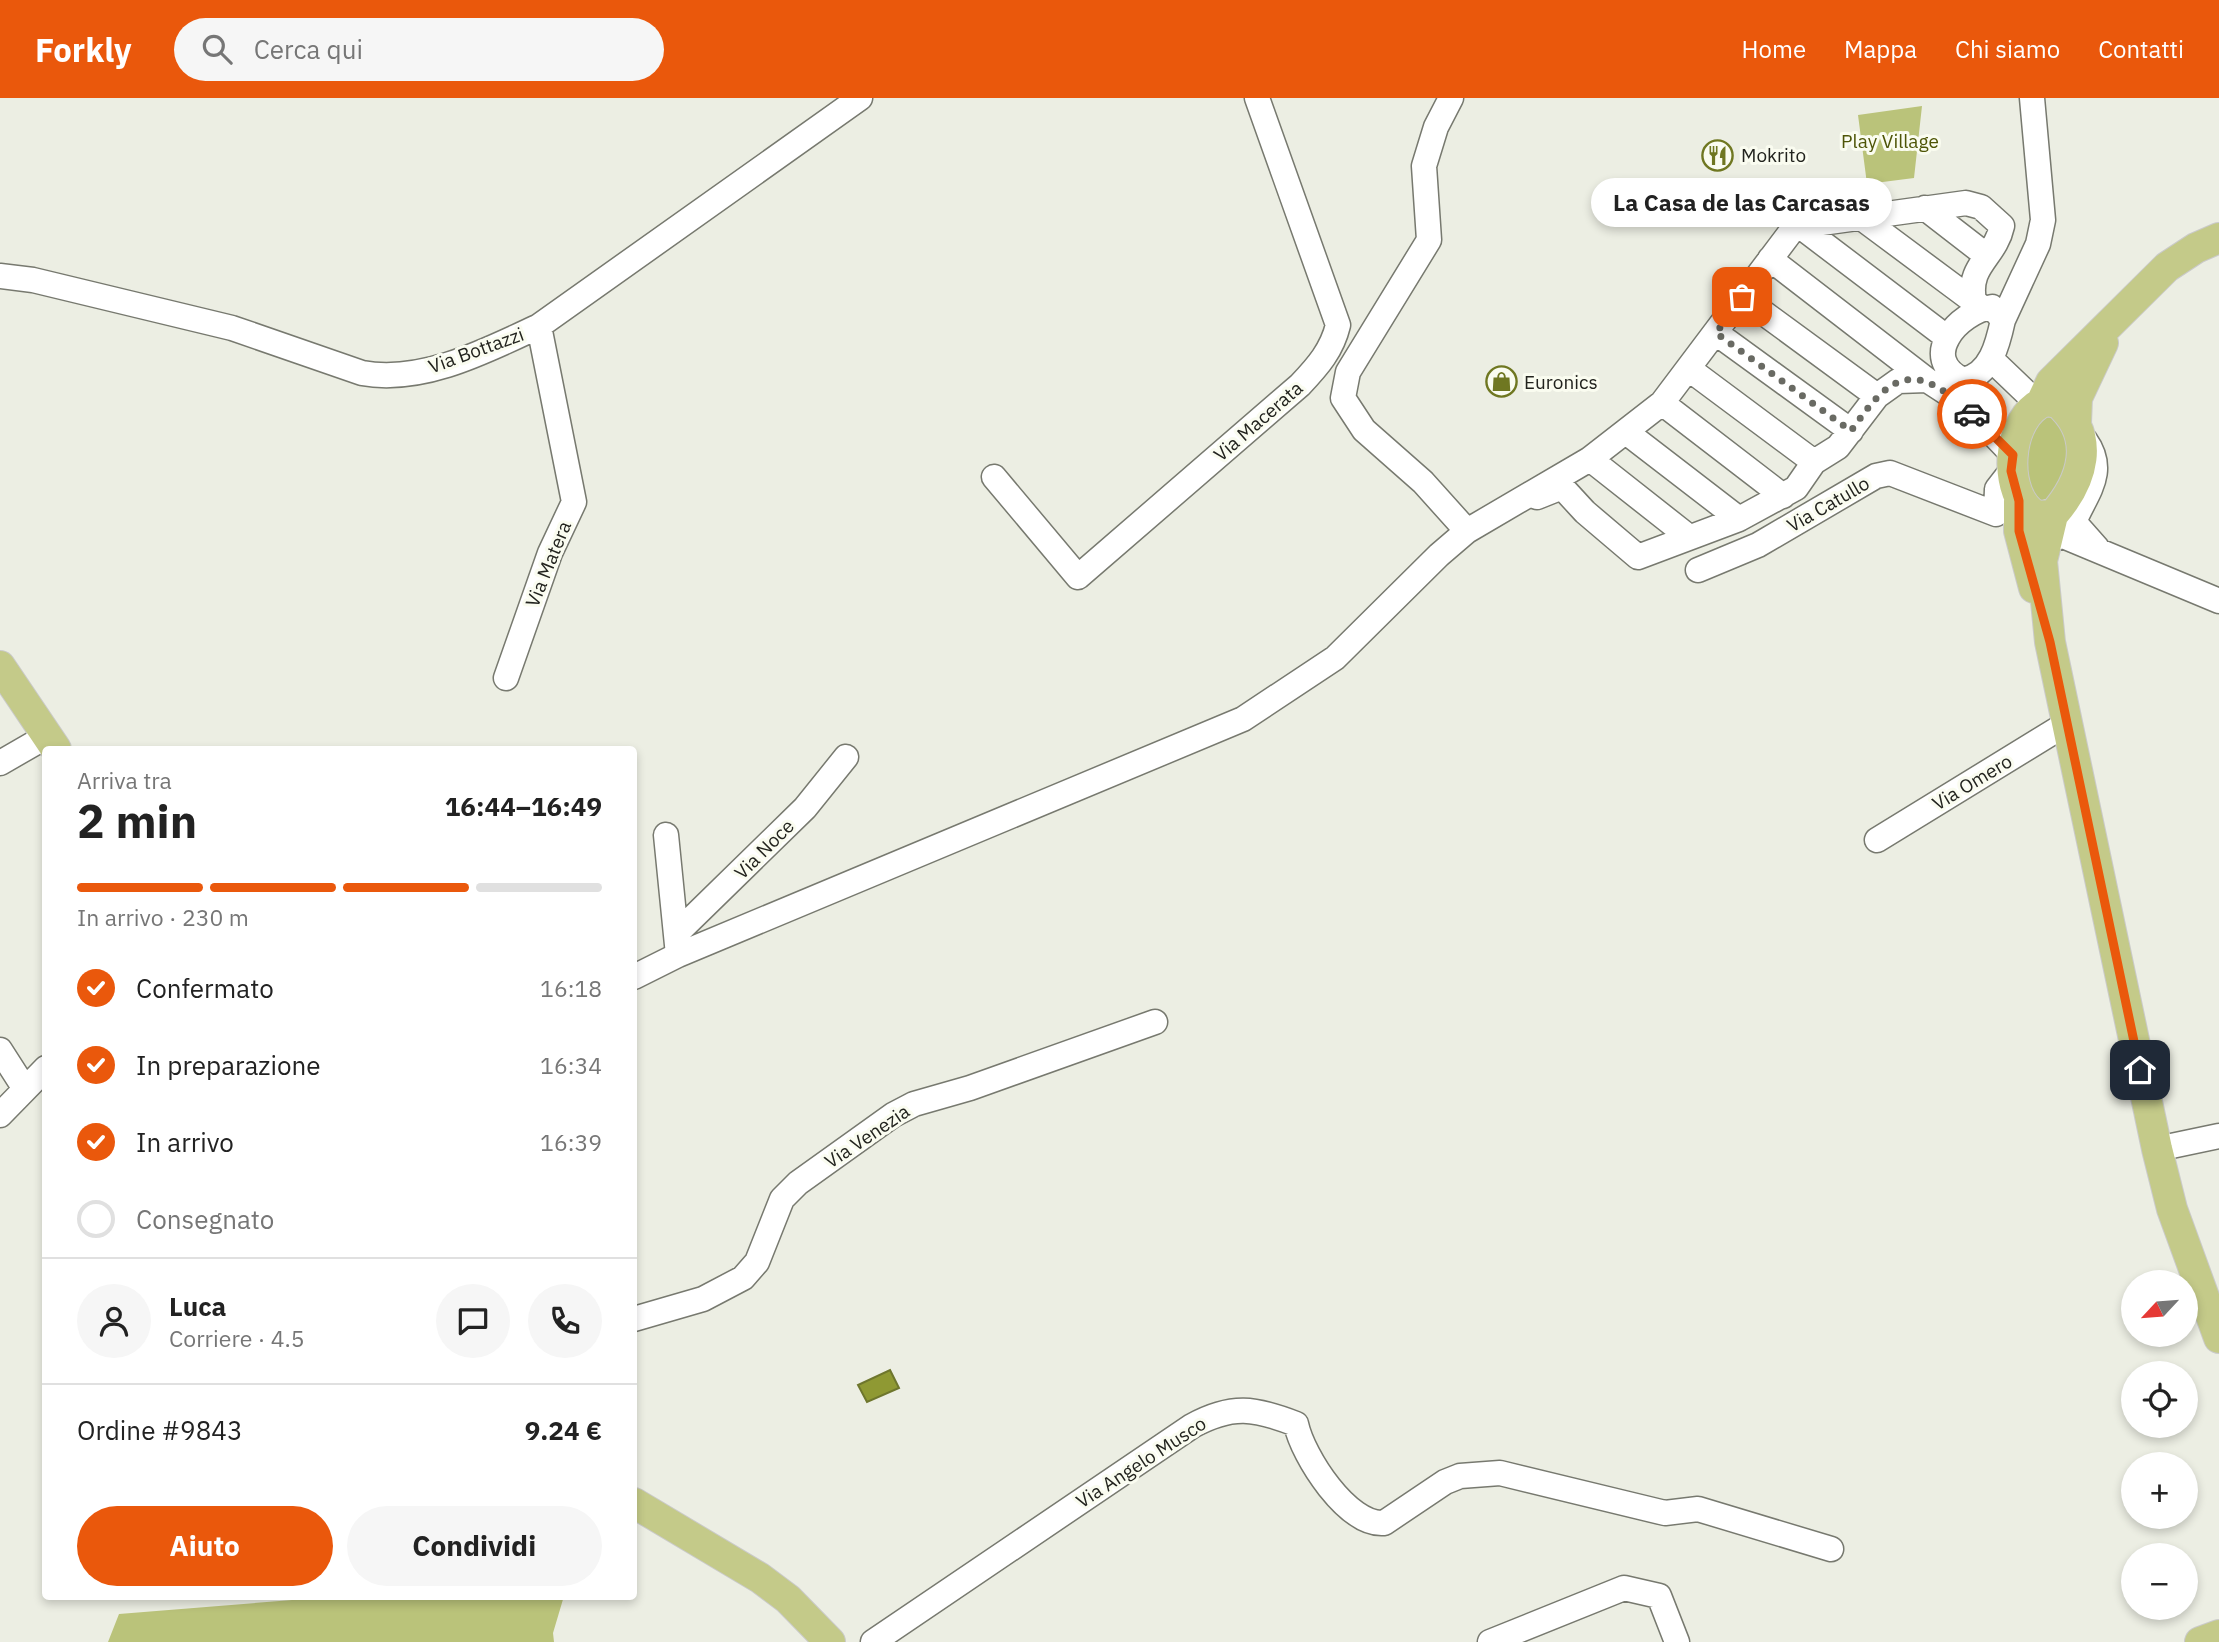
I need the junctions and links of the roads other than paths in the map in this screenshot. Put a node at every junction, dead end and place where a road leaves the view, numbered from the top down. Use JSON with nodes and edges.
{"nodes":[{"id":1,"x":860,"y":98,"type":"edge"},
{"id":2,"x":1257,"y":98,"type":"edge"},
{"id":3,"x":1451,"y":98,"type":"edge"},
{"id":4,"x":2021,"y":98,"type":"edge"},
{"id":5,"x":2032,"y":98,"type":"edge"},
{"id":6,"x":2034,"y":141,"type":"junction"},
{"id":7,"x":1926,"y":208,"type":"junction"},
{"id":8,"x":1859,"y":216,"type":"junction"},
{"id":9,"x":1800,"y":226,"type":"junction"},
{"id":10,"x":2219,"y":238,"type":"edge"},
{"id":11,"x":1987,"y":257,"type":"junction"},
{"id":12,"x":1770,"y":259,"type":"junction"},
{"id":13,"x":0,"y":267,"type":"edge"},
{"id":14,"x":0,"y":276,"type":"edge"},
{"id":15,"x":33,"y":280,"type":"junction"},
{"id":16,"x":1742,"y":297,"type":"junction"},
{"id":17,"x":1988,"y":309,"type":"junction"},
{"id":18,"x":2113,"y":324,"type":"junction"},
{"id":19,"x":539,"y":326,"type":"junction"},
{"id":20,"x":1716,"y":333,"type":"junction"},
{"id":21,"x":1945,"y":336,"type":"junction"},
{"id":22,"x":1992,"y":360,"type":"junction"},
{"id":23,"x":1689,"y":369,"type":"junction"},
{"id":24,"x":1956,"y":376,"type":"junction"},
{"id":25,"x":1927,"y":380,"type":"junction"},
{"id":26,"x":1877,"y":396,"type":"junction"},
{"id":27,"x":1662,"y":403,"type":"junction"},
{"id":28,"x":1964,"y":404,"type":"junction"},
{"id":29,"x":2039,"y":404,"type":"junction"},
{"id":30,"x":2077,"y":427,"type":"junction"},
{"id":31,"x":1851,"y":431,"type":"junction"},
{"id":32,"x":1626,"y":432,"type":"junction"},
{"id":33,"x":1590,"y":459,"type":"junction"},
{"id":34,"x":1814,"y":462,"type":"junction"},
{"id":35,"x":2012,"y":463,"type":"junction"},
{"id":36,"x":994,"y":477,"type":"dead end"},
{"id":37,"x":1783,"y":496,"type":"junction"},
{"id":38,"x":2019,"y":501,"type":"junction"},
{"id":39,"x":1739,"y":519,"type":"junction"},
{"id":40,"x":2049,"y":527,"type":"junction"},
{"id":41,"x":1467,"y":531,"type":"junction"},
{"id":42,"x":1689,"y":537,"type":"junction"},
{"id":43,"x":2102,"y":554,"type":"junction"},
{"id":44,"x":1698,"y":570,"type":"dead end"},
{"id":45,"x":2219,"y":601,"type":"edge"},
{"id":46,"x":2050,"y":642,"type":"junction"},
{"id":47,"x":0,"y":666,"type":"edge"},
{"id":48,"x":506,"y":678,"type":"dead end"},
{"id":49,"x":2066,"y":724,"type":"junction"},
{"id":50,"x":52,"y":742,"type":"edge"},
{"id":51,"x":42,"y":746,"type":"edge"},
{"id":52,"x":846,"y":757,"type":"dead end"},
{"id":53,"x":0,"y":763,"type":"edge"},
{"id":54,"x":666,"y":835,"type":"dead end"},
{"id":55,"x":1877,"y":840,"type":"dead end"},
{"id":56,"x":677,"y":945,"type":"junction"},
{"id":57,"x":637,"y":974,"type":"edge"},
{"id":58,"x":1155,"y":1022,"type":"dead end"},
{"id":59,"x":0,"y":1050,"type":"edge"},
{"id":60,"x":42,"y":1072,"type":"edge"},
{"id":61,"x":25,"y":1089,"type":"junction"},
{"id":62,"x":0,"y":1115,"type":"edge"},
{"id":63,"x":2219,"y":1136,"type":"edge"},
{"id":64,"x":2157,"y":1149,"type":"junction"},
{"id":65,"x":637,"y":1318,"type":"edge"},
{"id":66,"x":2219,"y":1338,"type":"edge"},
{"id":67,"x":637,"y":1505,"type":"edge"},
{"id":68,"x":1831,"y":1549,"type":"dead end"},
{"id":69,"x":2219,"y":1635,"type":"edge"},
{"id":70,"x":830,"y":1642,"type":"edge"},
{"id":71,"x":873,"y":1642,"type":"edge"},
{"id":72,"x":1490,"y":1642,"type":"edge"},
{"id":73,"x":1677,"y":1642,"type":"edge"},
{"id":74,"x":2200,"y":1642,"type":"edge"}],
"edges":[{"from":1,"to":19,"type":"street","name":"Via Bottazzi"},
{"from":2,"to":36,"type":"street","name":"Via Macerata"},
{"from":3,"to":41,"type":"street"},
{"from":4,"to":6,"type":"street"},
{"from":5,"to":6,"type":"street"},
{"from":6,"to":17,"type":"street"},
{"from":7,"to":8,"type":"street"},
{"from":7,"to":11,"type":"street"},
{"from":7,"to":11,"type":"street"},
{"from":8,"to":9,"type":"street"},
{"from":8,"to":17,"type":"street"},
{"from":9,"to":12,"type":"street"},
{"from":9,"to":21,"type":"street"},
{"from":10,"to":18,"type":"main road"},
{"from":11,"to":17,"type":"street"},
{"from":12,"to":16,"type":"street"},
{"from":12,"to":25,"type":"street"},
{"from":13,"to":15,"type":"street"},
{"from":14,"to":15,"type":"street"},
{"from":15,"to":19,"type":"street","name":"Via Bottazzi"},
{"from":16,"to":20,"type":"street"},
{"from":16,"to":26,"type":"street"},
{"from":17,"to":21,"type":"street"},
{"from":17,"to":22,"type":"street"},
{"from":18,"to":29,"type":"main road"},
{"from":18,"to":30,"type":"main road"},
{"from":19,"to":48,"type":"street","name":"Via Matera"},
{"from":20,"to":23,"type":"street"},
{"from":20,"to":31,"type":"street"},
{"from":21,"to":24,"type":"street"},
{"from":22,"to":24,"type":"street"},
{"from":22,"to":29,"type":"street"},
{"from":23,"to":27,"type":"street"},
{"from":23,"to":34,"type":"street"},
{"from":24,"to":28,"type":"street"},
{"from":25,"to":26,"type":"street"},
{"from":25,"to":28,"type":"street"},
{"from":26,"to":31,"type":"street"},
{"from":27,"to":32,"type":"street"},
{"from":27,"to":37,"type":"street"},
{"from":28,"to":35,"type":"street"},
{"from":29,"to":30,"type":"main road"},
{"from":29,"to":35,"type":"main road"},
{"from":30,"to":40,"type":"main road"},
{"from":30,"to":43,"type":"street"},
{"from":31,"to":34,"type":"street"},
{"from":32,"to":33,"type":"street"},
{"from":32,"to":39,"type":"street"},
{"from":33,"to":41,"type":"street"},
{"from":33,"to":42,"type":"street"},
{"from":34,"to":37,"type":"street"},
{"from":35,"to":38,"type":"main road"},
{"from":35,"to":44,"type":"street","name":"Via Catullo"},
{"from":37,"to":39,"type":"street"},
{"from":38,"to":40,"type":"main road"},
{"from":38,"to":46,"type":"main road"},
{"from":39,"to":42,"type":"street"},
{"from":40,"to":43,"type":"street"},
{"from":40,"to":46,"type":"main road"},
{"from":41,"to":42,"type":"street"},
{"from":41,"to":56,"type":"street"},
{"from":43,"to":45,"type":"street"},
{"from":46,"to":49,"type":"main road"},
{"from":47,"to":50,"type":"main road"},
{"from":49,"to":55,"type":"street","name":"Via Omero"},
{"from":49,"to":64,"type":"main road"},
{"from":51,"to":53,"type":"street"},
{"from":52,"to":56,"type":"street","name":"Via Noce"},
{"from":54,"to":56,"type":"street"},
{"from":56,"to":57,"type":"street"},
{"from":58,"to":65,"type":"street","name":"Via Venezia"},
{"from":59,"to":61,"type":"street"},
{"from":60,"to":61,"type":"street"},
{"from":61,"to":62,"type":"street"},
{"from":63,"to":64,"type":"street"},
{"from":64,"to":66,"type":"main road"},
{"from":67,"to":70,"type":"main road"},
{"from":68,"to":71,"type":"street","name":"Via Angelo Musco"},
{"from":69,"to":74,"type":"main road"},
{"from":72,"to":73,"type":"street"}]}
